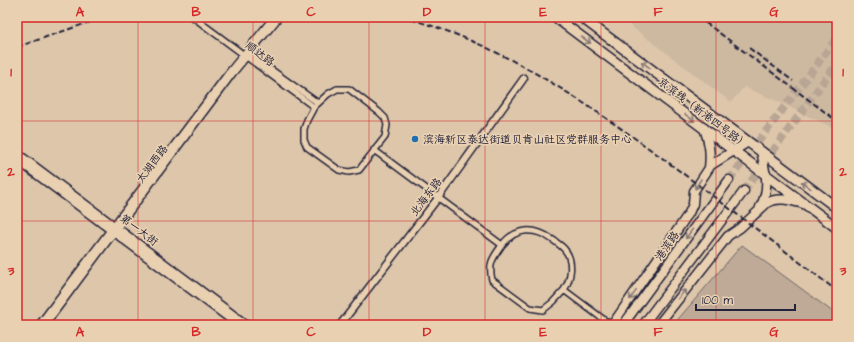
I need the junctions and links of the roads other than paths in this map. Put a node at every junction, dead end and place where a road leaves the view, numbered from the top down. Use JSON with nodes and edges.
{"nodes":[{"id":1,"x":194,"y":17,"type":"edge"},
{"id":2,"x":199,"y":17,"type":"edge"},
{"id":3,"x":274,"y":17,"type":"edge"},
{"id":4,"x":279,"y":17,"type":"edge"},
{"id":5,"x":555,"y":17,"type":"edge"},
{"id":6,"x":581,"y":17,"type":"edge"},
{"id":7,"x":246,"y":54,"type":"junction"},
{"id":8,"x":524,"y":78,"type":"dead end"},
{"id":9,"x":316,"y":105,"type":"junction"},
{"id":10,"x":704,"y":128,"type":"junction"},
{"id":11,"x":748,"y":142,"type":"junction"},
{"id":12,"x":374,"y":150,"type":"junction"},
{"id":13,"x":733,"y":150,"type":"junction"},
{"id":14,"x":761,"y":151,"type":"junction"},
{"id":15,"x":17,"y":153,"type":"edge"},
{"id":16,"x":17,"y":160,"type":"edge"},
{"id":17,"x":709,"y":168,"type":"junction"},
{"id":18,"x":766,"y":174,"type":"junction"},
{"id":19,"x":729,"y":180,"type":"tunnel mouth"},
{"id":20,"x":744,"y":190,"type":"tunnel mouth"},
{"id":21,"x":438,"y":198,"type":"junction"},
{"id":22,"x":805,"y":204,"type":"junction"},
{"id":23,"x":837,"y":208,"type":"edge"},
{"id":24,"x":757,"y":213,"type":"junction"},
{"id":25,"x":837,"y":228,"type":"edge"},
{"id":26,"x":114,"y":229,"type":"junction"},
{"id":27,"x":502,"y":245,"type":"junction"},
{"id":28,"x":564,"y":290,"type":"junction"},
{"id":29,"x":39,"y":325,"type":"edge"},
{"id":30,"x":44,"y":325,"type":"edge"},
{"id":31,"x":238,"y":325,"type":"edge"},
{"id":32,"x":247,"y":325,"type":"edge"},
{"id":33,"x":340,"y":325,"type":"edge"},
{"id":34,"x":611,"y":325,"type":"edge"},
{"id":35,"x":623,"y":325,"type":"edge"},
{"id":36,"x":643,"y":325,"type":"edge"},
{"id":37,"x":658,"y":325,"type":"edge"}],
"edges":[{"from":1,"to":7,"type":"street","name":"顺达路"},
{"from":2,"to":7,"type":"street","name":"顺达路"},
{"from":3,"to":7,"type":"street","name":"太湖西路"},
{"from":4,"to":7,"type":"street","name":"太湖西路"},
{"from":5,"to":10,"type":"highway","name":"京滨线（新港四号路）","one_way":true},
{"from":11,"to":6,"type":"highway","name":"京滨线（新港四号路）","one_way":true},
{"from":7,"to":9,"type":"street","name":"顺达路"},
{"from":7,"to":26,"type":"street","name":"太湖西路"},
{"from":8,"to":21,"type":"street","name":"北海东路"},
{"from":9,"to":12,"type":"street"},
{"from":9,"to":12,"type":"street"},
{"from":10,"to":13,"type":"highway","name":"京滨线（新港四号路）"},
{"from":10,"to":17,"type":"main road"},
{"from":11,"to":13,"type":"main road"},
{"from":11,"to":14,"type":"highway","name":"京滨线（新港四号路）"},
{"from":12,"to":21,"type":"street"},
{"from":13,"to":17,"type":"main road"},
{"from":13,"to":18,"type":"highway","name":"京滨线（新港四号路）"},
{"from":14,"to":18,"type":"main road"},
{"from":23,"to":14,"type":"highway","name":"京滨线（新港四号路）","one_way":true},
{"from":15,"to":26,"type":"main road","name":"第一大街"},
{"from":16,"to":26,"type":"main road","name":"第一大街"},
{"from":17,"to":34,"type":"main road","one_way":true},
{"from":18,"to":22,"type":"highway","name":"京滨线（新港四号路）"},
{"from":18,"to":24,"type":"main road"},
{"from":19,"to":35,"type":"main road","name":"港滨路","one_way":true},
{"from":20,"to":36,"type":"main road"},
{"from":21,"to":27,"type":"street"},
{"from":21,"to":33,"type":"street","name":"北海东路"},
{"from":22,"to":24,"type":"main road"},
{"from":22,"to":25,"type":"highway","name":"京滨线（新港四号路）"},
{"from":37,"to":24,"type":"main road","one_way":true},
{"from":26,"to":29,"type":"street","name":"太湖西路"},
{"from":26,"to":30,"type":"street","name":"太湖西路"},
{"from":26,"to":31,"type":"main road","name":"第一大街"},
{"from":26,"to":32,"type":"main road","name":"第一大街"},
{"from":27,"to":28,"type":"street"},
{"from":27,"to":28,"type":"street"},
{"from":28,"to":34,"type":"street"}]}
